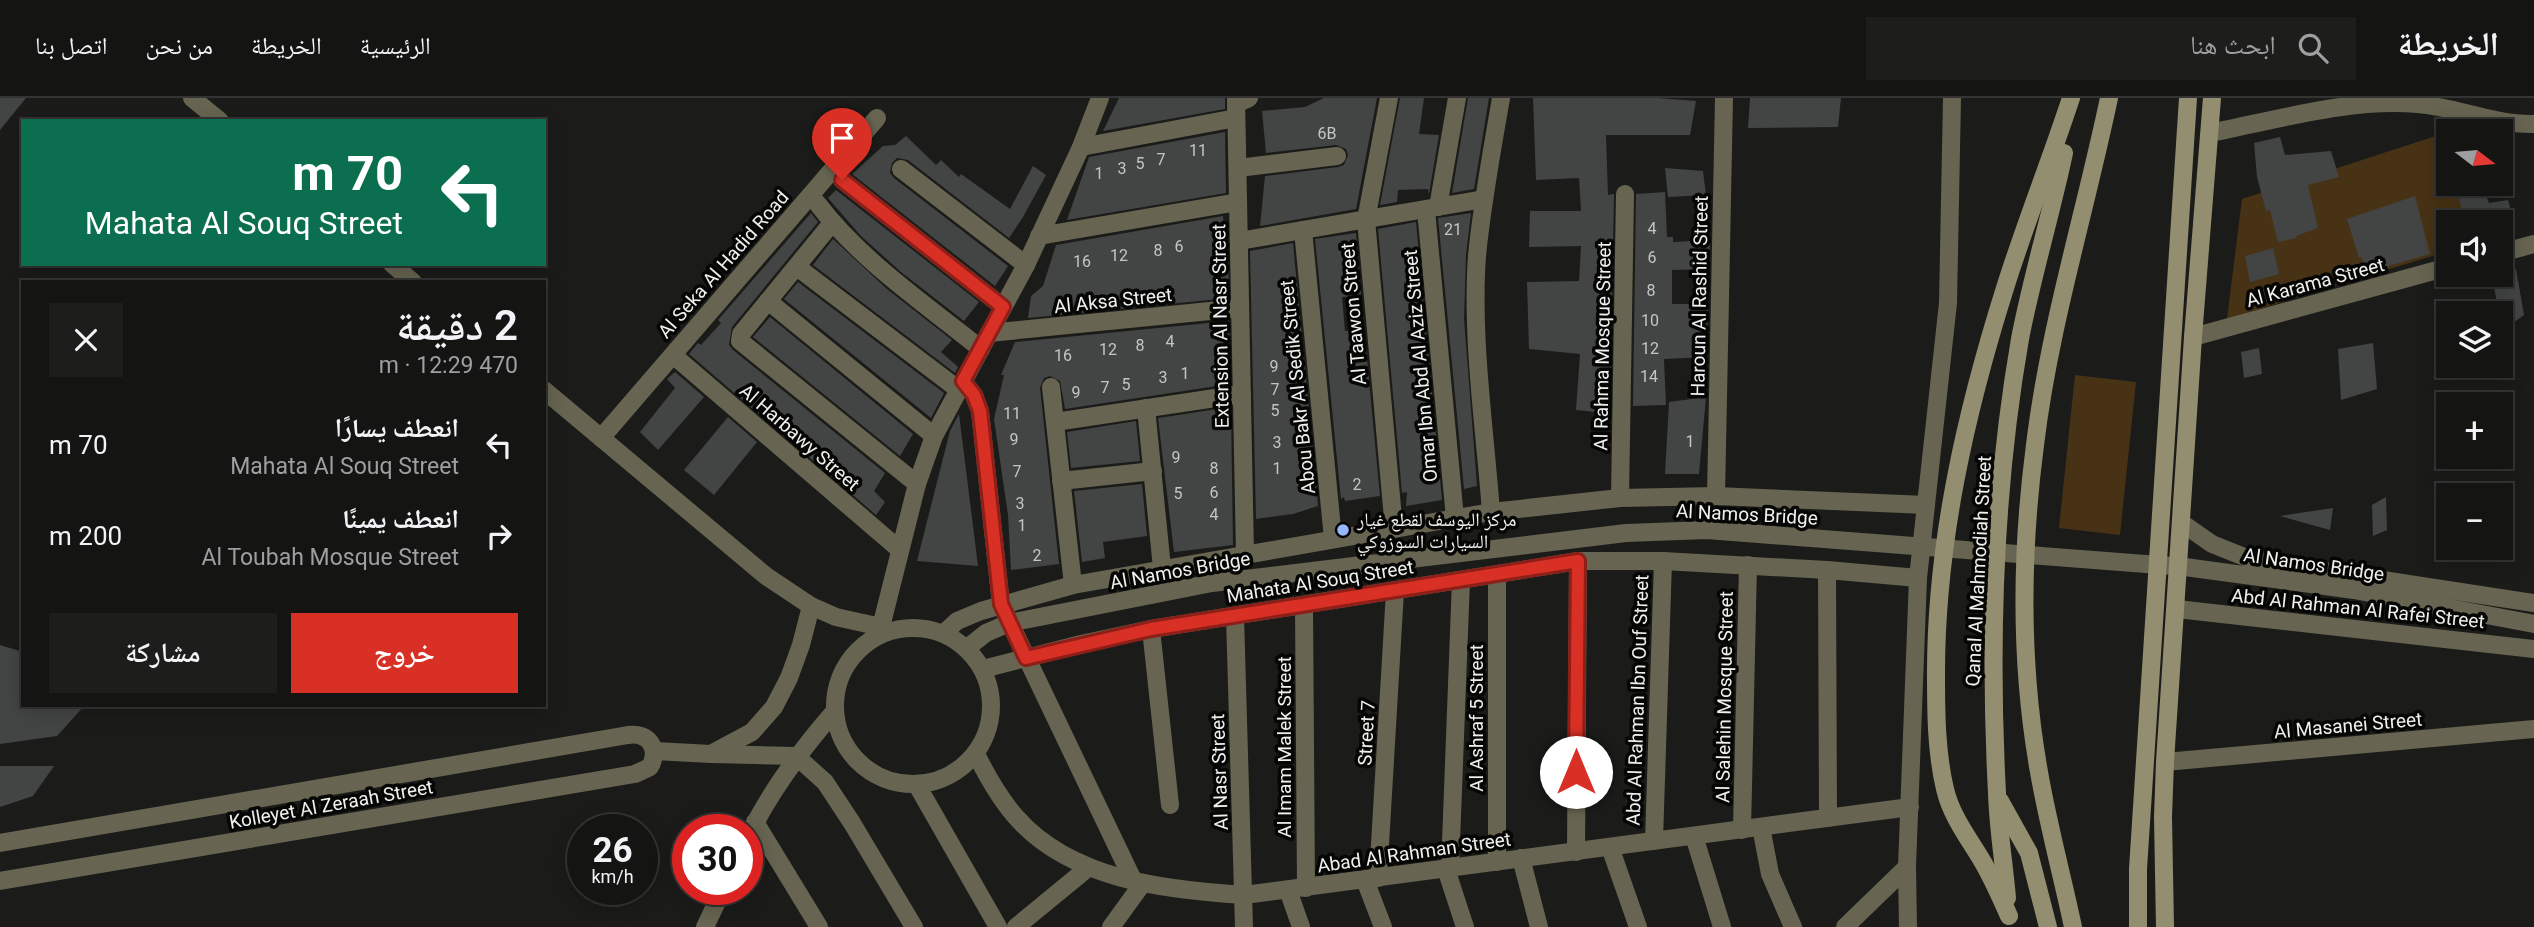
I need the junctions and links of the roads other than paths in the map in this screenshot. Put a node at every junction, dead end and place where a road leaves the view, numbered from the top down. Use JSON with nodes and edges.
{"nodes":[{"id":1,"x":192,"y":98,"type":"edge"},
{"id":2,"x":1100,"y":98,"type":"edge"},
{"id":3,"x":1389,"y":98,"type":"edge"},
{"id":4,"x":1457,"y":98,"type":"edge"},
{"id":5,"x":1501,"y":98,"type":"edge"},
{"id":6,"x":1724,"y":98,"type":"edge"},
{"id":7,"x":1952,"y":98,"type":"edge"},
{"id":8,"x":2073,"y":98,"type":"edge"},
{"id":9,"x":2109,"y":98,"type":"edge"},
{"id":10,"x":2188,"y":98,"type":"edge"},
{"id":11,"x":2212,"y":98,"type":"edge"},
{"id":12,"x":1240,"y":104,"type":"edge"},
{"id":13,"x":877,"y":118,"type":"dead end"},
{"id":14,"x":218,"y":119,"type":"edge"},
{"id":15,"x":2534,"y":124,"type":"edge"},
{"id":16,"x":2210,"y":133,"type":"junction"},
{"id":17,"x":1081,"y":147,"type":"junction"},
{"id":18,"x":1337,"y":156,"type":"dead end"},
{"id":19,"x":1238,"y":167,"type":"junction"},
{"id":20,"x":901,"y":169,"type":"dead end"},
{"id":21,"x":842,"y":180,"type":"dead end"},
{"id":22,"x":1625,"y":194,"type":"dead end"},
{"id":23,"x":1484,"y":199,"type":"junction"},
{"id":24,"x":1238,"y":202,"type":"junction"},
{"id":25,"x":817,"y":203,"type":"dead end"},
{"id":26,"x":1432,"y":209,"type":"junction"},
{"id":27,"x":1366,"y":220,"type":"junction"},
{"id":28,"x":832,"y":223,"type":"junction"},
{"id":29,"x":1303,"y":230,"type":"junction"},
{"id":30,"x":1039,"y":236,"type":"junction"},
{"id":31,"x":1239,"y":241,"type":"junction"},
{"id":32,"x":2534,"y":244,"type":"edge"},
{"id":33,"x":2513,"y":250,"type":"edge"},
{"id":34,"x":1026,"y":265,"type":"junction"},
{"id":35,"x":394,"y":266,"type":"edge"},
{"id":36,"x":797,"y":267,"type":"junction"},
{"id":37,"x":2436,"y":270,"type":"edge"},
{"id":38,"x":411,"y":280,"type":"edge"},
{"id":39,"x":768,"y":301,"type":"junction"},
{"id":40,"x":1003,"y":307,"type":"junction"},
{"id":41,"x":1240,"y":308,"type":"junction"},
{"id":42,"x":2193,"y":337,"type":"junction"},
{"id":43,"x":985,"y":341,"type":"junction"},
{"id":44,"x":673,"y":355,"type":"junction"},
{"id":45,"x":961,"y":385,"type":"junction"},
{"id":46,"x":1051,"y":387,"type":"dead end"},
{"id":47,"x":546,"y":392,"type":"edge"},
{"id":48,"x":1242,"y":394,"type":"junction"},
{"id":49,"x":1146,"y":408,"type":"junction"},
{"id":50,"x":1055,"y":422,"type":"junction"},
{"id":51,"x":933,"y":436,"type":"junction"},
{"id":52,"x":601,"y":438,"type":"junction"},
{"id":53,"x":1153,"y":471,"type":"junction"},
{"id":54,"x":1062,"y":481,"type":"junction"},
{"id":55,"x":917,"y":484,"type":"junction"},
{"id":56,"x":1716,"y":496,"type":"junction"},
{"id":57,"x":1620,"y":498,"type":"junction"},
{"id":58,"x":1926,"y":505,"type":"junction"},
{"id":59,"x":1491,"y":512,"type":"junction"},
{"id":60,"x":1455,"y":518,"type":"junction"},
{"id":61,"x":2182,"y":523,"type":"junction"},
{"id":62,"x":1394,"y":529,"type":"junction"},
{"id":63,"x":1333,"y":539,"type":"junction"},
{"id":64,"x":900,"y":550,"type":"junction"},
{"id":65,"x":1245,"y":554,"type":"junction"},
{"id":66,"x":1578,"y":561,"type":"junction"},
{"id":67,"x":1663,"y":561,"type":"junction"},
{"id":68,"x":1748,"y":565,"type":"junction"},
{"id":69,"x":1162,"y":568,"type":"junction"},
{"id":70,"x":1828,"y":570,"type":"junction"},
{"id":71,"x":1497,"y":575,"type":"junction"},
{"id":72,"x":1918,"y":578,"type":"junction"},
{"id":73,"x":1461,"y":580,"type":"junction"},
{"id":74,"x":1073,"y":585,"type":"junction"},
{"id":75,"x":1395,"y":591,"type":"junction"},
{"id":76,"x":2534,"y":603,"type":"edge"},
{"id":77,"x":1001,"y":604,"type":"junction"},
{"id":78,"x":1304,"y":605,"type":"junction"},
{"id":79,"x":811,"y":606,"type":"junction"},
{"id":80,"x":2177,"y":609,"type":"junction"},
{"id":81,"x":1235,"y":616,"type":"junction"},
{"id":82,"x":1009,"y":623,"type":"junction"},
{"id":83,"x":2534,"y":624,"type":"edge"},
{"id":84,"x":884,"y":629,"type":"junction"},
{"id":85,"x":1151,"y":629,"type":"junction"},
{"id":86,"x":944,"y":633,"type":"junction"},
{"id":87,"x":967,"y":648,"type":"junction"},
{"id":88,"x":2534,"y":649,"type":"edge"},
{"id":89,"x":1026,"y":658,"type":"junction"},
{"id":90,"x":983,"y":669,"type":"junction"},
{"id":91,"x":834,"y":712,"type":"junction"},
{"id":92,"x":2534,"y":729,"type":"edge"},
{"id":93,"x":655,"y":751,"type":"junction"},
{"id":94,"x":711,"y":754,"type":"junction"},
{"id":95,"x":976,"y":754,"type":"junction"},
{"id":96,"x":796,"y":756,"type":"junction"},
{"id":97,"x":2165,"y":762,"type":"junction"},
{"id":98,"x":917,"y":785,"type":"junction"},
{"id":99,"x":1997,"y":795,"type":"junction"},
{"id":100,"x":1170,"y":805,"type":"dead end"},
{"id":101,"x":1910,"y":807,"type":"junction"},
{"id":102,"x":761,"y":814,"type":"edge"},
{"id":103,"x":2141,"y":817,"type":"junction"},
{"id":104,"x":2163,"y":817,"type":"junction"},
{"id":105,"x":1828,"y":818,"type":"junction"},
{"id":106,"x":1761,"y":827,"type":"junction"},
{"id":107,"x":1742,"y":830,"type":"junction"},
{"id":108,"x":1693,"y":836,"type":"junction"},
{"id":109,"x":1654,"y":841,"type":"junction"},
{"id":110,"x":0,"y":843,"type":"edge"},
{"id":111,"x":1610,"y":847,"type":"junction"},
{"id":112,"x":763,"y":848,"type":"edge"},
{"id":113,"x":1576,"y":852,"type":"junction"},
{"id":114,"x":1521,"y":858,"type":"junction"},
{"id":115,"x":1497,"y":862,"type":"junction"},
{"id":116,"x":1089,"y":867,"type":"junction"},
{"id":117,"x":1907,"y":867,"type":"junction"},
{"id":118,"x":1448,"y":869,"type":"junction"},
{"id":119,"x":1371,"y":879,"type":"junction"},
{"id":120,"x":0,"y":881,"type":"edge"},
{"id":121,"x":1138,"y":882,"type":"junction"},
{"id":122,"x":1297,"y":889,"type":"junction"},
{"id":123,"x":1244,"y":895,"type":"junction"},
{"id":124,"x":715,"y":905,"type":"edge"},
{"id":125,"x":2010,"y":922,"type":"edge"},
{"id":126,"x":1118,"y":923,"type":"edge"},
{"id":127,"x":705,"y":927,"type":"edge"},
{"id":128,"x":818,"y":927,"type":"edge"},
{"id":129,"x":914,"y":927,"type":"edge"},
{"id":130,"x":998,"y":927,"type":"edge"},
{"id":131,"x":1016,"y":927,"type":"edge"},
{"id":132,"x":1244,"y":927,"type":"edge"},
{"id":133,"x":1301,"y":927,"type":"edge"},
{"id":134,"x":1382,"y":927,"type":"edge"},
{"id":135,"x":1465,"y":927,"type":"edge"},
{"id":136,"x":1539,"y":927,"type":"edge"},
{"id":137,"x":1638,"y":927,"type":"edge"},
{"id":138,"x":1722,"y":927,"type":"edge"},
{"id":139,"x":1793,"y":927,"type":"edge"},
{"id":140,"x":1844,"y":927,"type":"edge"},
{"id":141,"x":1908,"y":927,"type":"edge"},
{"id":142,"x":2048,"y":927,"type":"edge"},
{"id":143,"x":2073,"y":927,"type":"edge"},
{"id":144,"x":2138,"y":927,"type":"edge"},
{"id":145,"x":2165,"y":927,"type":"edge"}],
"edges":[{"from":1,"to":14,"type":"street"},
{"from":2,"to":17,"type":"street"},
{"from":3,"to":27,"type":"street","name":"Al Taawon Street"},
{"from":4,"to":26,"type":"street","name":"Omar Ibn Abd Al Aziz Street"},
{"from":5,"to":23,"type":"street"},
{"from":6,"to":56,"type":"street","name":"Haroun Al Rashid Street"},
{"from":7,"to":58,"type":"street"},
{"from":8,"to":99,"type":"main road","name":"Qanal Al Mahmodiah Street"},
{"from":8,"to":125,"type":"main road"},
{"from":9,"to":143,"type":"main road"},
{"from":10,"to":103,"type":"main road"},
{"from":11,"to":16,"type":"main road"},
{"from":12,"to":17,"type":"street"},
{"from":12,"to":19,"type":"street","name":"Extension Al Nasr Street"},
{"from":13,"to":44,"type":"street","name":"Al Seka Al Hadid Road"},
{"from":15,"to":16,"type":"street"},
{"from":16,"to":42,"type":"main road"},
{"from":17,"to":30,"type":"street"},
{"from":18,"to":19,"type":"street"},
{"from":19,"to":24,"type":"street","name":"Extension Al Nasr Street"},
{"from":20,"to":34,"type":"street"},
{"from":21,"to":40,"type":"street"},
{"from":22,"to":57,"type":"street","name":"Al Rahma Mosque Street"},
{"from":23,"to":26,"type":"street"},
{"from":23,"to":59,"type":"street"},
{"from":24,"to":30,"type":"street"},
{"from":24,"to":31,"type":"street","name":"Extension Al Nasr Street"},
{"from":25,"to":28,"type":"street"},
{"from":26,"to":27,"type":"street"},
{"from":26,"to":60,"type":"street","name":"Omar Ibn Abd Al Aziz Street"},
{"from":27,"to":29,"type":"street"},
{"from":27,"to":62,"type":"street","name":"Al Taawon Street"},
{"from":28,"to":36,"type":"street"},
{"from":28,"to":43,"type":"street"},
{"from":29,"to":31,"type":"street"},
{"from":29,"to":63,"type":"street","name":"Abou Bakr Al Sedik Street"},
{"from":30,"to":34,"type":"street"},
{"from":31,"to":41,"type":"street","name":"Extension Al Nasr Street"},
{"from":32,"to":33,"type":"street"},
{"from":34,"to":40,"type":"street"},
{"from":35,"to":38,"type":"street"},
{"from":36,"to":39,"type":"street"},
{"from":36,"to":45,"type":"street"},
{"from":37,"to":42,"type":"street","name":"Al Karama Street"},
{"from":39,"to":51,"type":"street"},
{"from":39,"to":55,"type":"street"},
{"from":40,"to":43,"type":"street"},
{"from":41,"to":43,"type":"street","name":"Al Aksa Street"},
{"from":41,"to":48,"type":"street","name":"Extension Al Nasr Street"},
{"from":42,"to":61,"type":"main road"},
{"from":43,"to":45,"type":"street"},
{"from":44,"to":52,"type":"street","name":"Al Seka Al Hadid Road"},
{"from":44,"to":64,"type":"street","name":"Al Harbawy Street"},
{"from":45,"to":51,"type":"street"},
{"from":45,"to":77,"type":"street"},
{"from":46,"to":50,"type":"street"},
{"from":47,"to":52,"type":"street"},
{"from":48,"to":49,"type":"street"},
{"from":48,"to":65,"type":"street","name":"Extension Al Nasr Street"},
{"from":49,"to":50,"type":"street"},
{"from":49,"to":53,"type":"street"},
{"from":50,"to":54,"type":"street"},
{"from":51,"to":55,"type":"street"},
{"from":52,"to":79,"type":"street"},
{"from":53,"to":54,"type":"street"},
{"from":53,"to":69,"type":"street"},
{"from":54,"to":74,"type":"street"},
{"from":55,"to":64,"type":"street"},
{"from":56,"to":57,"type":"street","name":"Mahata Al Souq Street"},
{"from":56,"to":58,"type":"street","name":"Mahata Al Souq Street"},
{"from":57,"to":59,"type":"street","name":"Mahata Al Souq Street"},
{"from":58,"to":72,"type":"street"},
{"from":59,"to":60,"type":"street","name":"Mahata Al Souq Street"},
{"from":60,"to":62,"type":"street","name":"Mahata Al Souq Street"},
{"from":61,"to":76,"type":"street","name":"Abd Al Rahman Al Rafei Street"},
{"from":61,"to":80,"type":"main road"},
{"from":62,"to":63,"type":"street","name":"Mahata Al Souq Street"},
{"from":63,"to":65,"type":"street","name":"Mahata Al Souq Street"},
{"from":64,"to":84,"type":"street"},
{"from":65,"to":69,"type":"street","name":"Mahata Al Souq Street"},
{"from":66,"to":67,"type":"street","name":"Mahata Al Souq Street"},
{"from":66,"to":71,"type":"street","name":"Mahata Al Souq Street"},
{"from":66,"to":113,"type":"street"},
{"from":67,"to":68,"type":"street","name":"Mahata Al Souq Street"},
{"from":67,"to":109,"type":"street","name":"Abd Al Rahman Ibn Ouf Street"},
{"from":68,"to":70,"type":"street","name":"Mahata Al Souq Street"},
{"from":68,"to":107,"type":"street","name":"Al Salehin Mosque Street"},
{"from":69,"to":74,"type":"street","name":"Mahata Al Souq Street"},
{"from":70,"to":72,"type":"street","name":"Mahata Al Souq Street"},
{"from":70,"to":105,"type":"street"},
{"from":71,"to":73,"type":"street","name":"Mahata Al Souq Street"},
{"from":71,"to":115,"type":"street","name":"Al Ashraf 5 Street"},
{"from":72,"to":101,"type":"street"},
{"from":73,"to":75,"type":"street","name":"Mahata Al Souq Street"},
{"from":73,"to":118,"type":"street"},
{"from":74,"to":77,"type":"street","name":"Mahata Al Souq Street"},
{"from":75,"to":78,"type":"street","name":"Mahata Al Souq Street"},
{"from":75,"to":119,"type":"street","name":"Street 7"},
{"from":77,"to":82,"type":"street"},
{"from":77,"to":86,"type":"street","name":"Mahata Al Souq Street"},
{"from":78,"to":81,"type":"street","name":"Mahata Al Souq Street"},
{"from":78,"to":122,"type":"street","name":"Al Imam Malek Street"},
{"from":79,"to":84,"type":"street"},
{"from":79,"to":94,"type":"street"},
{"from":80,"to":88,"type":"street","name":"Abd Al Rahman Al Rafei Street"},
{"from":80,"to":97,"type":"main road"},
{"from":81,"to":85,"type":"street","name":"Mahata Al Souq Street"},
{"from":81,"to":123,"type":"street","name":"Al Nasr Street"},
{"from":82,"to":83,"type":"street","name":"Al Namos Bridge"},
{"from":82,"to":87,"type":"street","name":"Al Namos Bridge"},
{"from":82,"to":89,"type":"street"},
{"from":84,"to":86,"type":"street"},
{"from":84,"to":91,"type":"street"},
{"from":85,"to":89,"type":"street","name":"Mahata Al Souq Street"},
{"from":85,"to":100,"type":"street"},
{"from":86,"to":87,"type":"street"},
{"from":87,"to":90,"type":"street"},
{"from":89,"to":90,"type":"street","name":"Mahata Al Souq Street"},
{"from":89,"to":121,"type":"street"},
{"from":90,"to":95,"type":"street"},
{"from":91,"to":96,"type":"street"},
{"from":91,"to":98,"type":"street"},
{"from":92,"to":97,"type":"street","name":"Al Masanei Street"},
{"from":93,"to":94,"type":"street","name":"Kolleyet Al Zeraah Street"},
{"from":93,"to":110,"type":"street","name":"Kolleyet Al Zeraah Street"},
{"from":93,"to":120,"type":"street","name":"Kolleyet Al Zeraah Street"},
{"from":94,"to":96,"type":"street","name":"Kolleyet Al Zeraah Street"},
{"from":95,"to":98,"type":"street"},
{"from":95,"to":116,"type":"street","name":"Abad Al Rahman Street"},
{"from":96,"to":102,"type":"street"},
{"from":96,"to":129,"type":"street"},
{"from":97,"to":104,"type":"main road"},
{"from":98,"to":130,"type":"street"},
{"from":99,"to":125,"type":"main road","name":"Qanal Al Mahmodiah Street"},
{"from":99,"to":142,"type":"main road"},
{"from":101,"to":105,"type":"street","name":"Abad Al Rahman Street"},
{"from":101,"to":117,"type":"street"},
{"from":103,"to":104,"type":"main road"},
{"from":103,"to":144,"type":"main road"},
{"from":104,"to":145,"type":"main road"},
{"from":105,"to":106,"type":"street","name":"Abad Al Rahman Street"},
{"from":106,"to":107,"type":"street","name":"Abad Al Rahman Street"},
{"from":106,"to":139,"type":"street"},
{"from":107,"to":108,"type":"street","name":"Abad Al Rahman Street"},
{"from":108,"to":109,"type":"street","name":"Abad Al Rahman Street"},
{"from":108,"to":138,"type":"street"},
{"from":109,"to":111,"type":"street","name":"Abad Al Rahman Street"},
{"from":111,"to":113,"type":"street","name":"Abad Al Rahman Street"},
{"from":111,"to":137,"type":"street"},
{"from":112,"to":128,"type":"street"},
{"from":113,"to":114,"type":"street","name":"Abad Al Rahman Street"},
{"from":114,"to":115,"type":"street","name":"Abad Al Rahman Street"},
{"from":114,"to":136,"type":"street"},
{"from":115,"to":118,"type":"street","name":"Abad Al Rahman Street"},
{"from":116,"to":121,"type":"street","name":"Abad Al Rahman Street"},
{"from":116,"to":131,"type":"street"},
{"from":117,"to":140,"type":"street"},
{"from":117,"to":141,"type":"street"},
{"from":118,"to":119,"type":"street","name":"Abad Al Rahman Street"},
{"from":118,"to":135,"type":"street"},
{"from":119,"to":122,"type":"street","name":"Abad Al Rahman Street"},
{"from":119,"to":134,"type":"street"},
{"from":121,"to":123,"type":"street","name":"Abad Al Rahman Street"},
{"from":121,"to":126,"type":"street"},
{"from":122,"to":123,"type":"street","name":"Abad Al Rahman Street"},
{"from":122,"to":133,"type":"street","name":"Al Imam Malek Street"},
{"from":123,"to":132,"type":"street","name":"Al Nasr Street"},
{"from":124,"to":127,"type":"street"}]}
